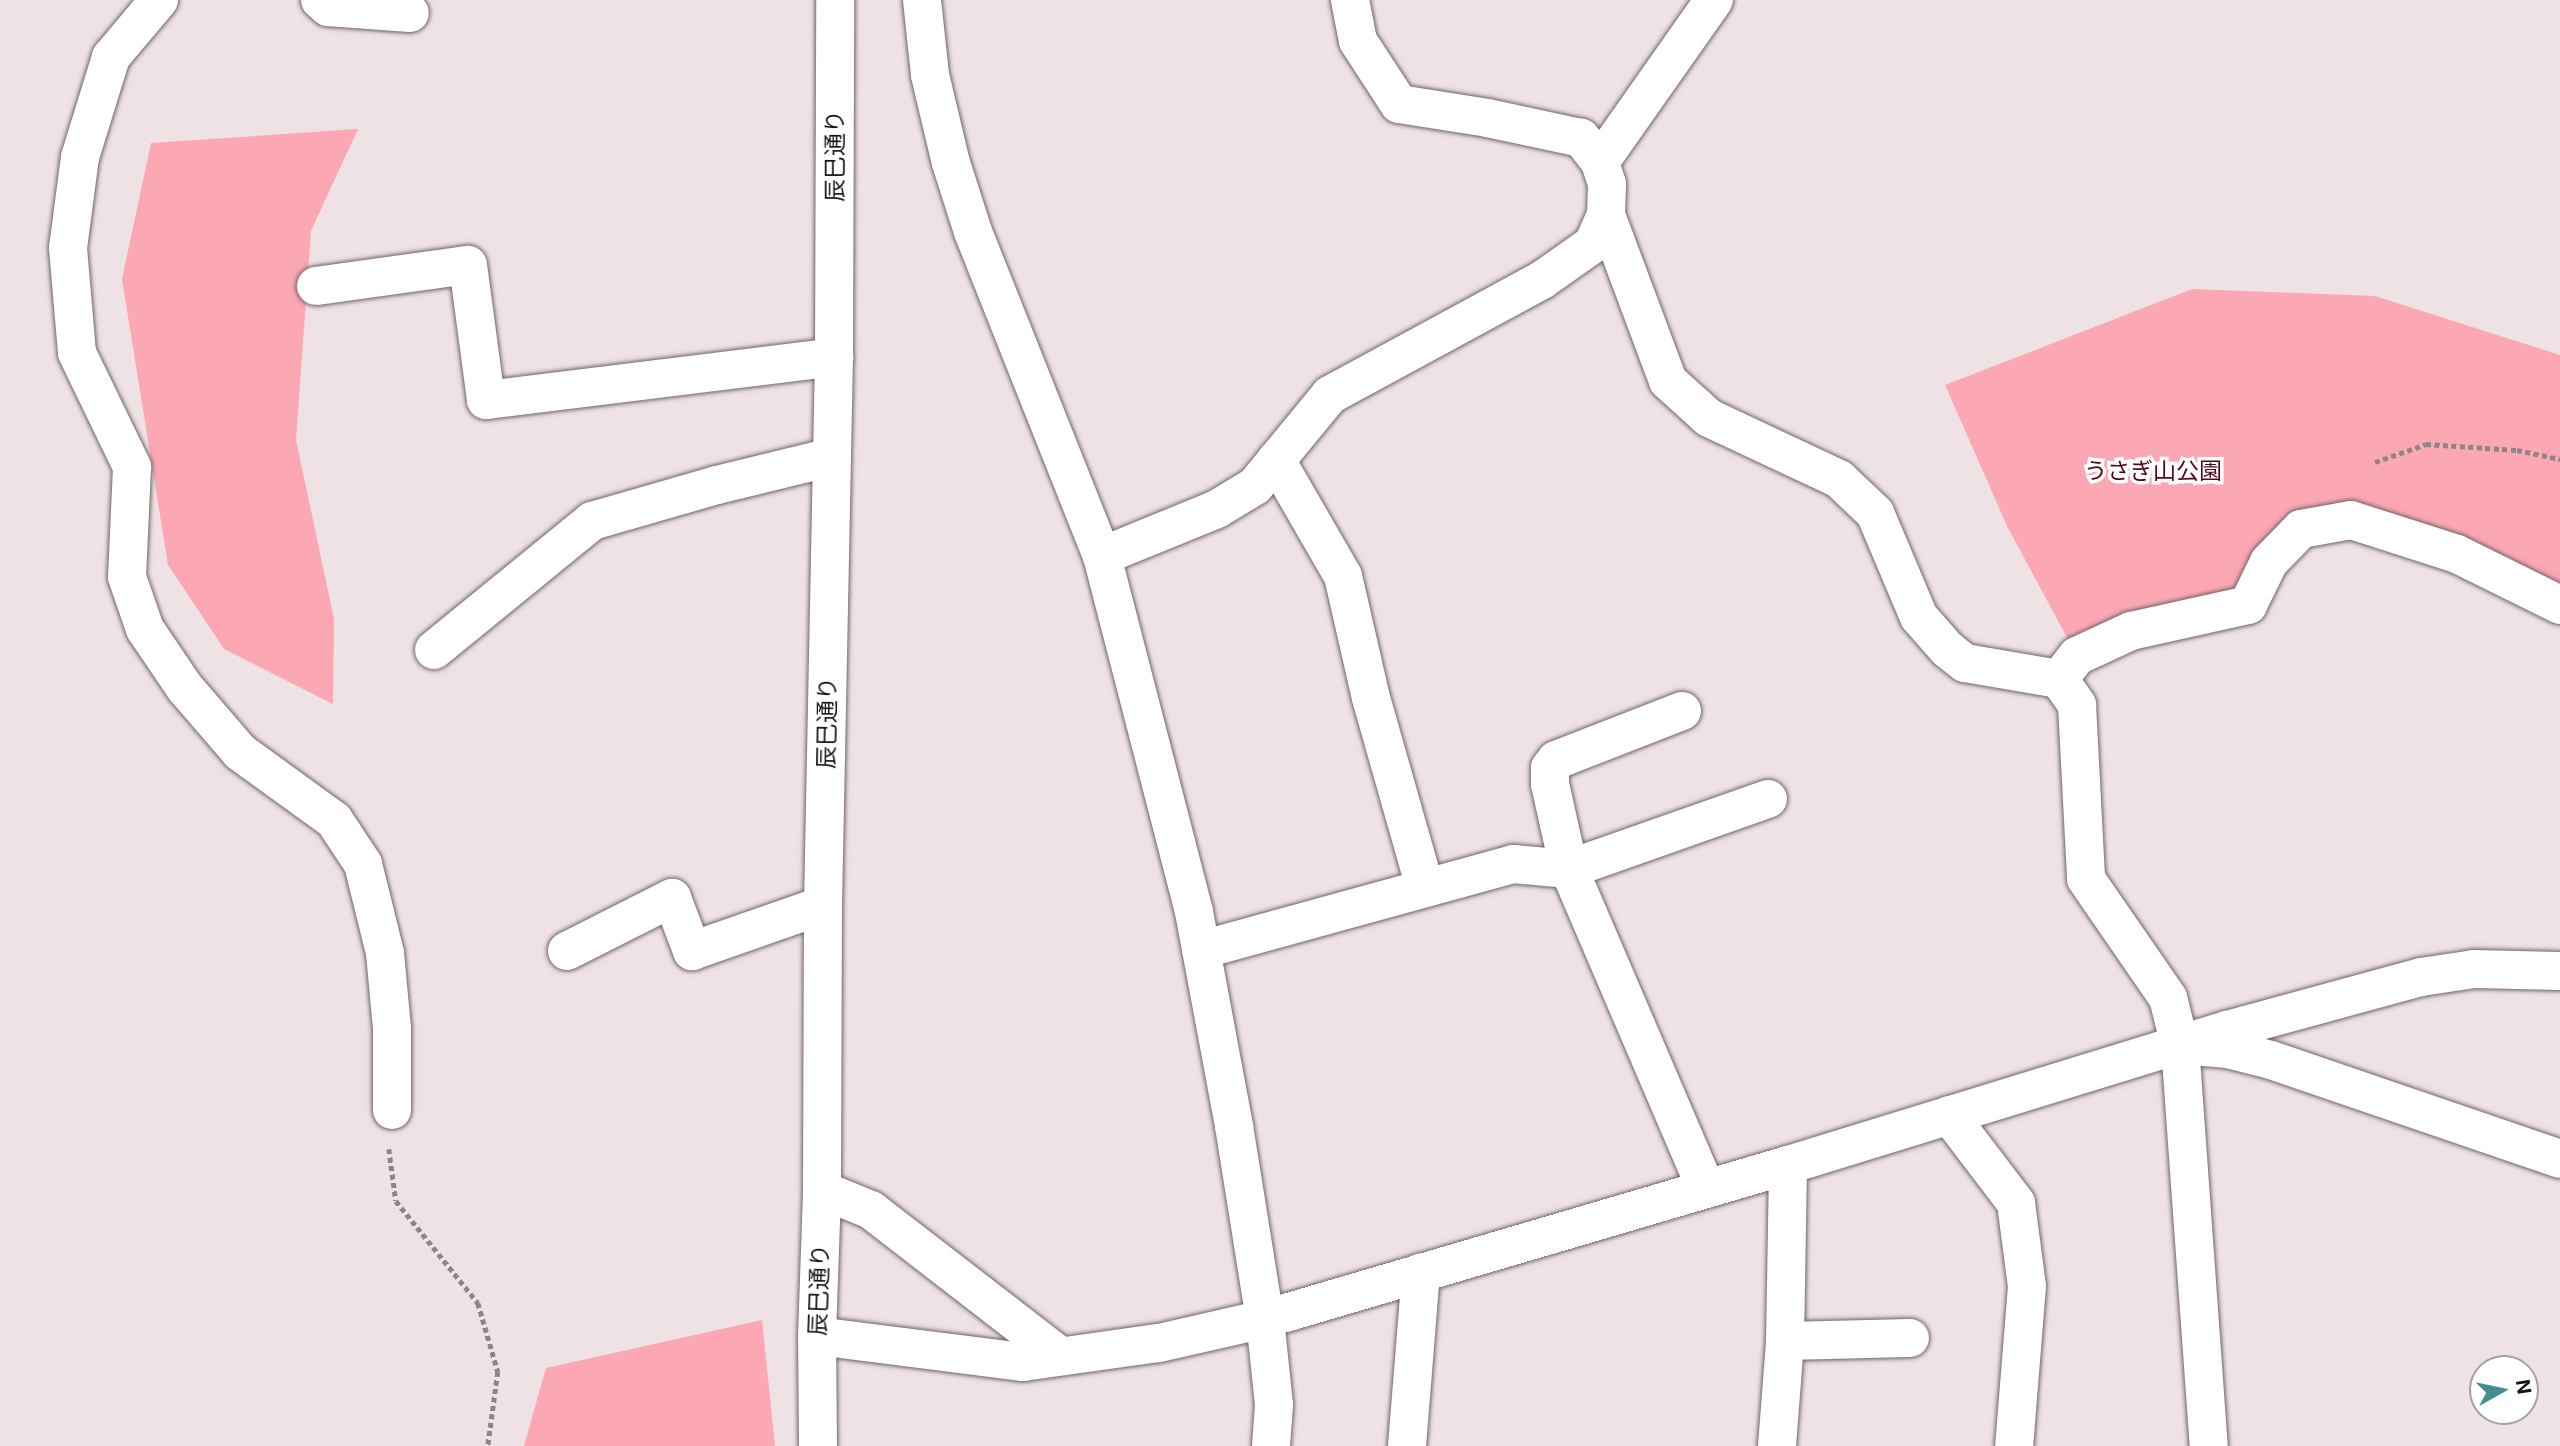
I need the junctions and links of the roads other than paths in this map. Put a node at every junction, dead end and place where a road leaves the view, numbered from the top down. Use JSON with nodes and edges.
{"nodes":[{"id":1,"x":159,"y":0,"type":"edge"},
{"id":2,"x":320,"y":0,"type":"edge"},
{"id":3,"x":835,"y":0,"type":"edge"},
{"id":4,"x":922,"y":0,"type":"edge"},
{"id":5,"x":1350,"y":0,"type":"edge"},
{"id":6,"x":1714,"y":0,"type":"edge"},
{"id":7,"x":410,"y":13,"type":"dead end"},
{"id":8,"x":1600,"y":162,"type":"junction"},
{"id":9,"x":1606,"y":215,"type":"junction"},
{"id":10,"x":316,"y":286,"type":"dead end"},
{"id":11,"x":834,"y":357,"type":"junction"},
{"id":12,"x":832,"y":457,"type":"junction"},
{"id":13,"x":1276,"y":460,"type":"junction"},
{"id":14,"x":1101,"y":556,"type":"junction"},
{"id":15,"x":2560,"y":606,"type":"edge"},
{"id":16,"x":433,"y":650,"type":"dead end"},
{"id":17,"x":2059,"y":679,"type":"junction"},
{"id":18,"x":1682,"y":711,"type":"dead end"},
{"id":19,"x":1768,"y":799,"type":"dead end"},
{"id":20,"x":1569,"y":869,"type":"junction"},
{"id":21,"x":1425,"y":887,"type":"junction"},
{"id":22,"x":823,"y":905,"type":"junction"},
{"id":23,"x":1201,"y":950,"type":"junction"},
{"id":24,"x":567,"y":951,"type":"dead end"},
{"id":25,"x":2560,"y":971,"type":"edge"},
{"id":26,"x":2180,"y":1045,"type":"junction"},
{"id":27,"x":393,"y":1110,"type":"road end"},
{"id":28,"x":1949,"y":1115,"type":"junction"},
{"id":29,"x":2560,"y":1159,"type":"edge"},
{"id":30,"x":1788,"y":1165,"type":"junction"},
{"id":31,"x":1706,"y":1189,"type":"junction"},
{"id":32,"x":822,"y":1190,"type":"junction"},
{"id":33,"x":1421,"y":1273,"type":"junction"},
{"id":34,"x":1265,"y":1319,"type":"junction"},
{"id":35,"x":817,"y":1336,"type":"junction"},
{"id":36,"x":1910,"y":1338,"type":"dead end"},
{"id":37,"x":1784,"y":1341,"type":"junction"},
{"id":38,"x":1060,"y":1356,"type":"junction"},
{"id":39,"x":818,"y":1446,"type":"edge"},
{"id":40,"x":1271,"y":1446,"type":"edge"},
{"id":41,"x":1407,"y":1446,"type":"edge"},
{"id":42,"x":1777,"y":1446,"type":"edge"},
{"id":43,"x":2014,"y":1446,"type":"edge"},
{"id":44,"x":2208,"y":1446,"type":"edge"}],
"edges":[{"from":1,"to":27,"type":"street"},
{"from":2,"to":7,"type":"street"},
{"from":3,"to":11,"type":"street","name":"辰巳通り"},
{"from":4,"to":14,"type":"street"},
{"from":5,"to":8,"type":"street"},
{"from":6,"to":8,"type":"street"},
{"from":8,"to":9,"type":"street"},
{"from":9,"to":13,"type":"street"},
{"from":9,"to":17,"type":"street"},
{"from":10,"to":11,"type":"street"},
{"from":11,"to":12,"type":"street","name":"辰巳通り"},
{"from":12,"to":16,"type":"street"},
{"from":12,"to":22,"type":"street","name":"辰巳通り"},
{"from":13,"to":14,"type":"street"},
{"from":13,"to":21,"type":"street"},
{"from":14,"to":23,"type":"street"},
{"from":15,"to":17,"type":"street"},
{"from":17,"to":26,"type":"street"},
{"from":18,"to":20,"type":"street"},
{"from":19,"to":20,"type":"street"},
{"from":20,"to":21,"type":"street"},
{"from":20,"to":31,"type":"street"},
{"from":21,"to":23,"type":"street"},
{"from":22,"to":24,"type":"street"},
{"from":22,"to":32,"type":"street","name":"辰巳通り"},
{"from":23,"to":34,"type":"street"},
{"from":25,"to":26,"type":"street"},
{"from":26,"to":28,"type":"street"},
{"from":26,"to":29,"type":"street"},
{"from":26,"to":44,"type":"street"},
{"from":28,"to":30,"type":"street"},
{"from":28,"to":43,"type":"street"},
{"from":30,"to":31,"type":"street"},
{"from":30,"to":37,"type":"street"},
{"from":31,"to":33,"type":"street"},
{"from":32,"to":35,"type":"street","name":"辰巳通り"},
{"from":32,"to":38,"type":"street"},
{"from":33,"to":34,"type":"street"},
{"from":33,"to":41,"type":"street"},
{"from":34,"to":38,"type":"street"},
{"from":34,"to":40,"type":"street"},
{"from":35,"to":38,"type":"street"},
{"from":35,"to":39,"type":"street","name":"辰巳通り"},
{"from":36,"to":37,"type":"street"},
{"from":37,"to":42,"type":"street"}]}
